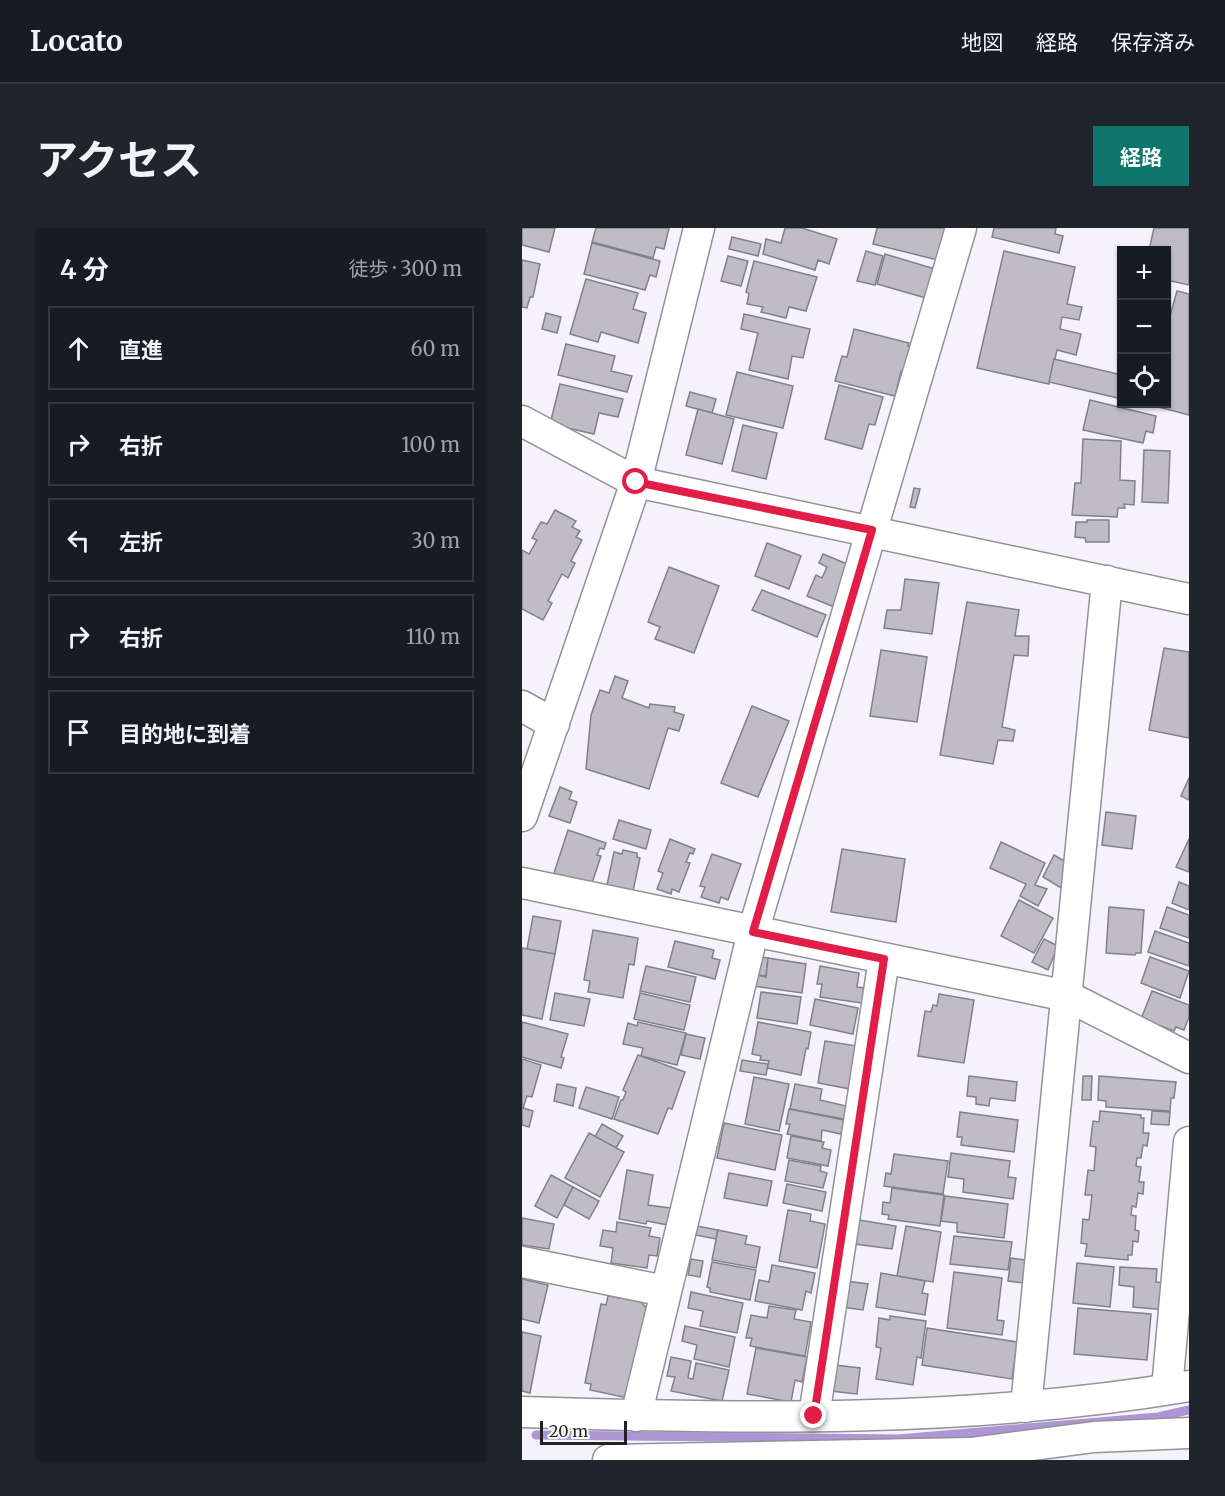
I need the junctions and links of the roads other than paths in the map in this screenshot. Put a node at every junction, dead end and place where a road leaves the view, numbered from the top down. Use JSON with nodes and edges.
{"nodes":[{"id":1,"x":699,"y":228,"type":"edge"},
{"id":2,"x":961,"y":228,"type":"edge"},
{"id":3,"x":522,"y":421,"type":"edge"},
{"id":4,"x":636,"y":482,"type":"junction"},
{"id":5,"x":872,"y":530,"type":"junction"},
{"id":6,"x":1107,"y":581,"type":"junction"},
{"id":7,"x":1189,"y":599,"type":"edge"},
{"id":8,"x":522,"y":706,"type":"edge"},
{"id":9,"x":554,"y":724,"type":"junction"},
{"id":10,"x":522,"y":816,"type":"edge"},
{"id":11,"x":522,"y":883,"type":"edge"},
{"id":12,"x":753,"y":932,"type":"junction"},
{"id":13,"x":884,"y":959,"type":"junction"},
{"id":14,"x":1067,"y":996,"type":"junction"},
{"id":15,"x":1189,"y":1058,"type":"edge"},
{"id":16,"x":1189,"y":1142,"type":"edge"},
{"id":17,"x":522,"y":1262,"type":"edge"},
{"id":18,"x":665,"y":1291,"type":"junction"},
{"id":19,"x":1178,"y":1388,"type":"edge"},
{"id":20,"x":1026,"y":1407,"type":"junction"},
{"id":21,"x":522,"y":1412,"type":"edge"},
{"id":22,"x":636,"y":1416,"type":"junction"},
{"id":23,"x":814,"y":1416,"type":"junction"},
{"id":24,"x":1189,"y":1433,"type":"edge"},
{"id":25,"x":1094,"y":1449,"type":"edge"},
{"id":26,"x":896,"y":1457,"type":"edge"},
{"id":27,"x":608,"y":1460,"type":"edge"}],
"edges":[{"from":1,"to":4,"type":"street"},
{"from":2,"to":5,"type":"street"},
{"from":3,"to":4,"type":"street"},
{"from":4,"to":5,"type":"street"},
{"from":4,"to":9,"type":"street"},
{"from":5,"to":6,"type":"street"},
{"from":5,"to":12,"type":"street"},
{"from":6,"to":7,"type":"street"},
{"from":6,"to":14,"type":"street"},
{"from":8,"to":9,"type":"street"},
{"from":9,"to":10,"type":"street"},
{"from":11,"to":12,"type":"street"},
{"from":12,"to":13,"type":"street"},
{"from":12,"to":18,"type":"street"},
{"from":13,"to":14,"type":"street"},
{"from":13,"to":23,"type":"street"},
{"from":14,"to":15,"type":"street"},
{"from":14,"to":20,"type":"street"},
{"from":16,"to":19,"type":"street"},
{"from":17,"to":18,"type":"street"},
{"from":18,"to":22,"type":"street"},
{"from":19,"to":20,"type":"street"},
{"from":20,"to":23,"type":"street"},
{"from":21,"to":22,"type":"street"},
{"from":22,"to":23,"type":"street"},
{"from":24,"to":25,"type":"street"},
{"from":25,"to":26,"type":"street"},
{"from":26,"to":27,"type":"street"}]}
